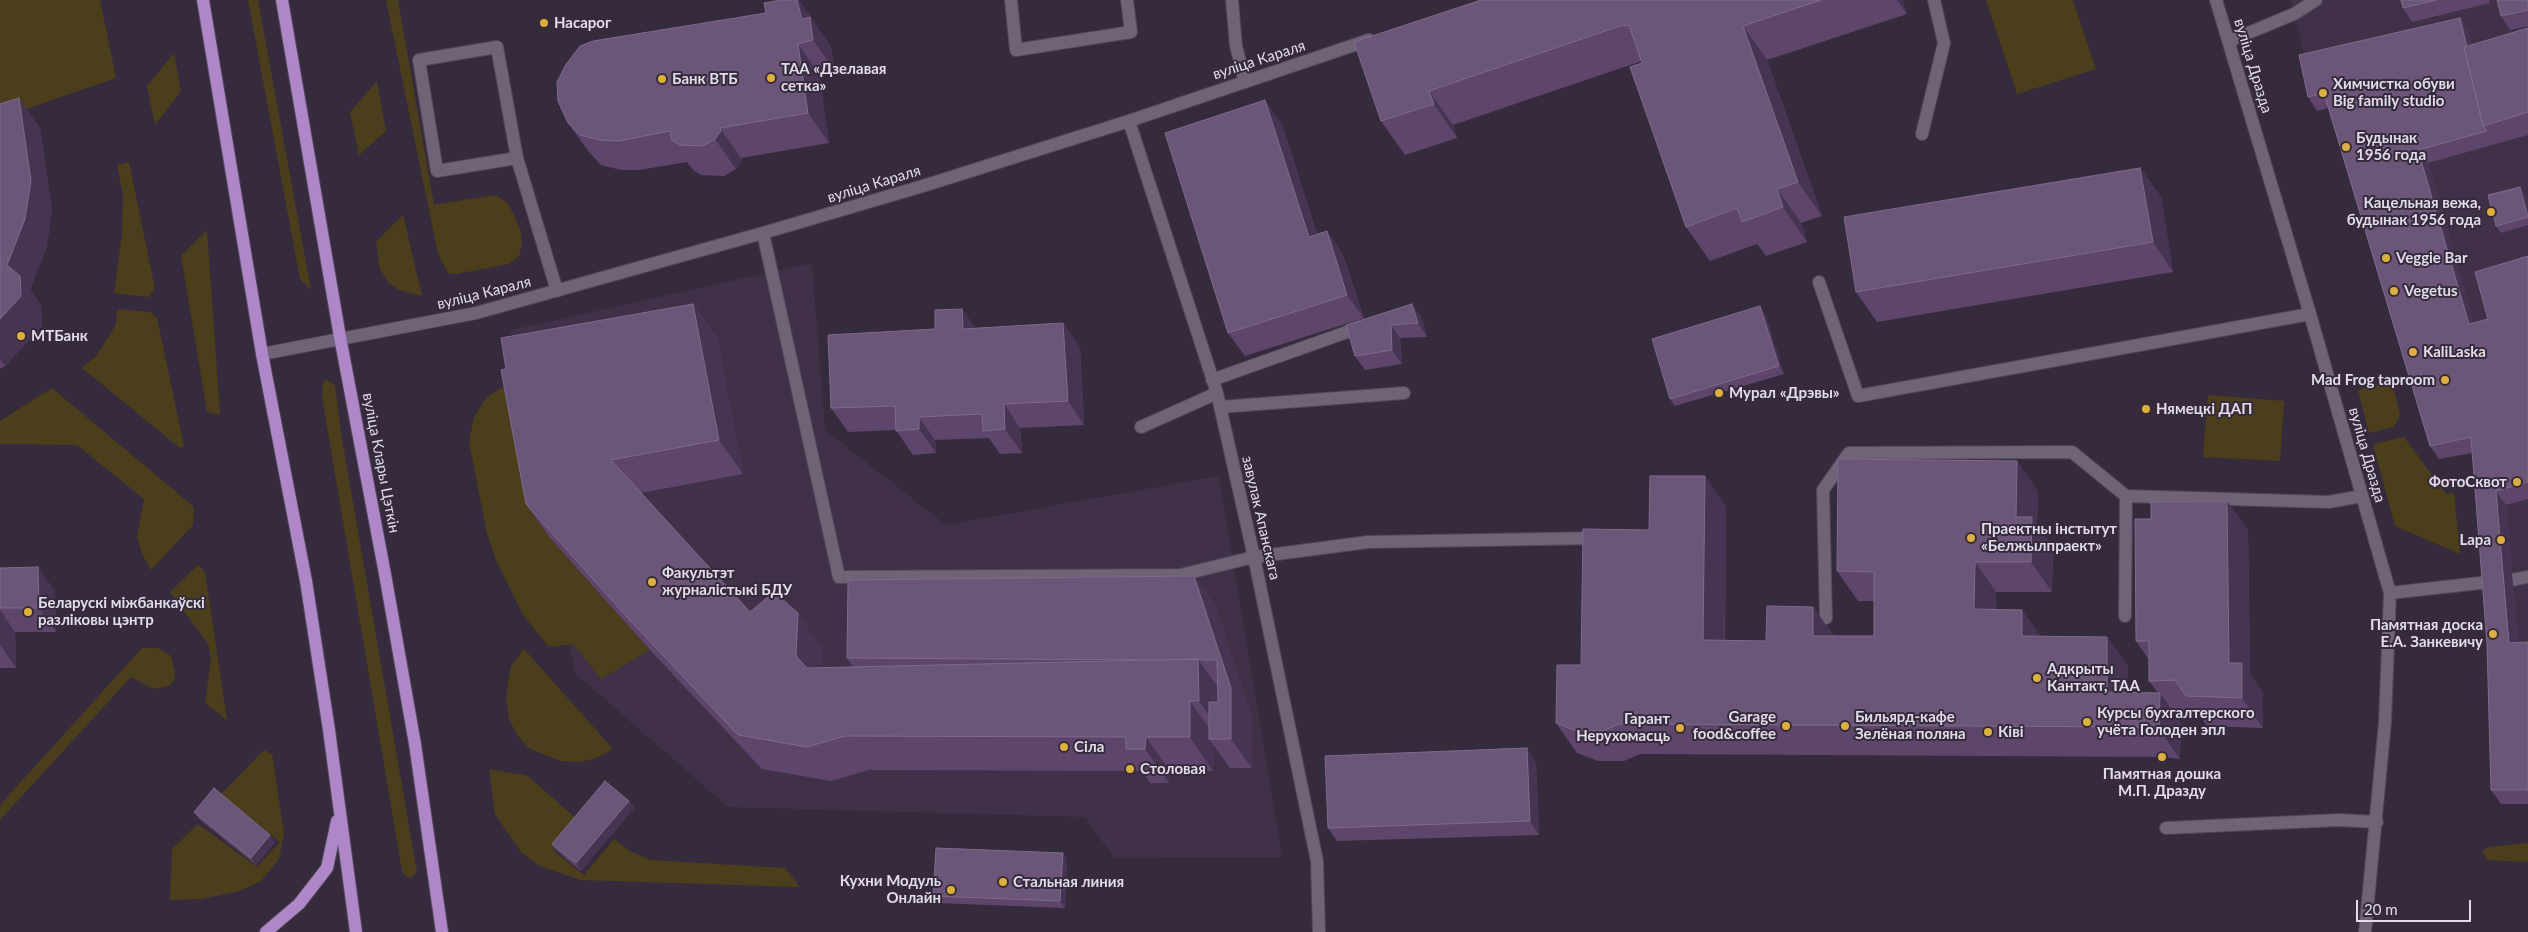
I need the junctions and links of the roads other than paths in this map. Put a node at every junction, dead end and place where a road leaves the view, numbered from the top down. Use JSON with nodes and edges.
{"nodes":[{"id":1,"x":203,"y":0,"type":"edge"},
{"id":2,"x":282,"y":0,"type":"edge"},
{"id":3,"x":1011,"y":0,"type":"edge"},
{"id":4,"x":1127,"y":0,"type":"edge"},
{"id":5,"x":1232,"y":0,"type":"edge"},
{"id":6,"x":1934,"y":0,"type":"edge"},
{"id":7,"x":2216,"y":0,"type":"edge"},
{"id":8,"x":2316,"y":0,"type":"edge"},
{"id":9,"x":1383,"y":35,"type":"edge"},
{"id":10,"x":2229,"y":41,"type":"junction"},
{"id":11,"x":1245,"y":81,"type":"junction"},
{"id":12,"x":1129,"y":121,"type":"junction"},
{"id":13,"x":1922,"y":134,"type":"dead end"},
{"id":14,"x":517,"y":158,"type":"junction"},
{"id":15,"x":763,"y":233,"type":"junction"},
{"id":16,"x":1819,"y":282,"type":"dead end"},
{"id":17,"x":557,"y":291,"type":"junction"},
{"id":18,"x":2310,"y":314,"type":"junction"},
{"id":19,"x":1373,"y":322,"type":"edge"},
{"id":20,"x":340,"y":337,"type":"junction"},
{"id":21,"x":262,"y":354,"type":"junction"},
{"id":22,"x":1212,"y":380,"type":"junction"},
{"id":23,"x":1216,"y":393,"type":"junction"},
{"id":24,"x":1404,"y":394,"type":"dead end"},
{"id":25,"x":1220,"y":407,"type":"junction"},
{"id":26,"x":1141,"y":428,"type":"dead end"},
{"id":27,"x":2126,"y":496,"type":"junction"},
{"id":28,"x":2362,"y":496,"type":"junction"},
{"id":29,"x":1614,"y":537,"type":"edge"},
{"id":30,"x":1254,"y":558,"type":"junction"},
{"id":31,"x":2528,"y":577,"type":"edge"},
{"id":32,"x":2512,"y":580,"type":"dead end"},
{"id":33,"x":2490,"y":582,"type":"edge"},
{"id":34,"x":2390,"y":593,"type":"junction"},
{"id":35,"x":2125,"y":616,"type":"dead end"},
{"id":36,"x":1826,"y":618,"type":"dead end"},
{"id":37,"x":339,"y":812,"type":"junction"},
{"id":38,"x":2377,"y":822,"type":"junction"},
{"id":39,"x":2166,"y":828,"type":"dead end"},
{"id":40,"x":266,"y":932,"type":"edge"},
{"id":41,"x":356,"y":932,"type":"edge"},
{"id":42,"x":442,"y":932,"type":"edge"},
{"id":43,"x":1319,"y":932,"type":"edge"},
{"id":44,"x":2366,"y":932,"type":"edge"}],
"edges":[{"from":1,"to":21,"type":"main road"},
{"from":2,"to":20,"type":"main road","name":"вуліца Клары Цэткін"},
{"from":3,"to":4,"type":"street"},
{"from":5,"to":11,"type":"street"},
{"from":6,"to":13,"type":"street"},
{"from":7,"to":10,"type":"street","name":"вуліца Дразда"},
{"from":8,"to":10,"type":"street"},
{"from":9,"to":11,"type":"street","name":"вуліца Караля"},
{"from":10,"to":18,"type":"street","name":"вуліца Дразда"},
{"from":11,"to":12,"type":"street","name":"вуліца Караля"},
{"from":12,"to":15,"type":"street","name":"вуліца Караля"},
{"from":12,"to":22,"type":"street","name":"завулак Апанскага"},
{"from":14,"to":14,"type":"street"},
{"from":14,"to":17,"type":"street"},
{"from":15,"to":17,"type":"street","name":"вуліца Караля"},
{"from":15,"to":30,"type":"street"},
{"from":16,"to":18,"type":"street"},
{"from":17,"to":20,"type":"street","name":"вуліца Караля"},
{"from":18,"to":28,"type":"street","name":"вуліца Дразда"},
{"from":19,"to":22,"type":"street"},
{"from":20,"to":21,"type":"street","name":"вуліца Караля"},
{"from":20,"to":42,"type":"main road","name":"вуліца Клары Цэткін"},
{"from":21,"to":37,"type":"main road"},
{"from":22,"to":23,"type":"street","name":"завулак Апанскага"},
{"from":23,"to":25,"type":"street","name":"завулак Апанскага"},
{"from":23,"to":26,"type":"street"},
{"from":24,"to":25,"type":"street"},
{"from":25,"to":30,"type":"street","name":"завулак Апанскага"},
{"from":27,"to":28,"type":"street"},
{"from":27,"to":35,"type":"street"},
{"from":27,"to":36,"type":"street"},
{"from":28,"to":34,"type":"street","name":"вуліца Дразда"},
{"from":29,"to":30,"type":"street"},
{"from":30,"to":43,"type":"street","name":"завулак Апанскага"},
{"from":31,"to":32,"type":"street"},
{"from":33,"to":34,"type":"street"},
{"from":34,"to":38,"type":"street","name":"вуліца Дразда"},
{"from":37,"to":40,"type":"main road"},
{"from":37,"to":41,"type":"main road"},
{"from":38,"to":39,"type":"street"},
{"from":38,"to":44,"type":"street","name":"вуліца Дразда"}]}
